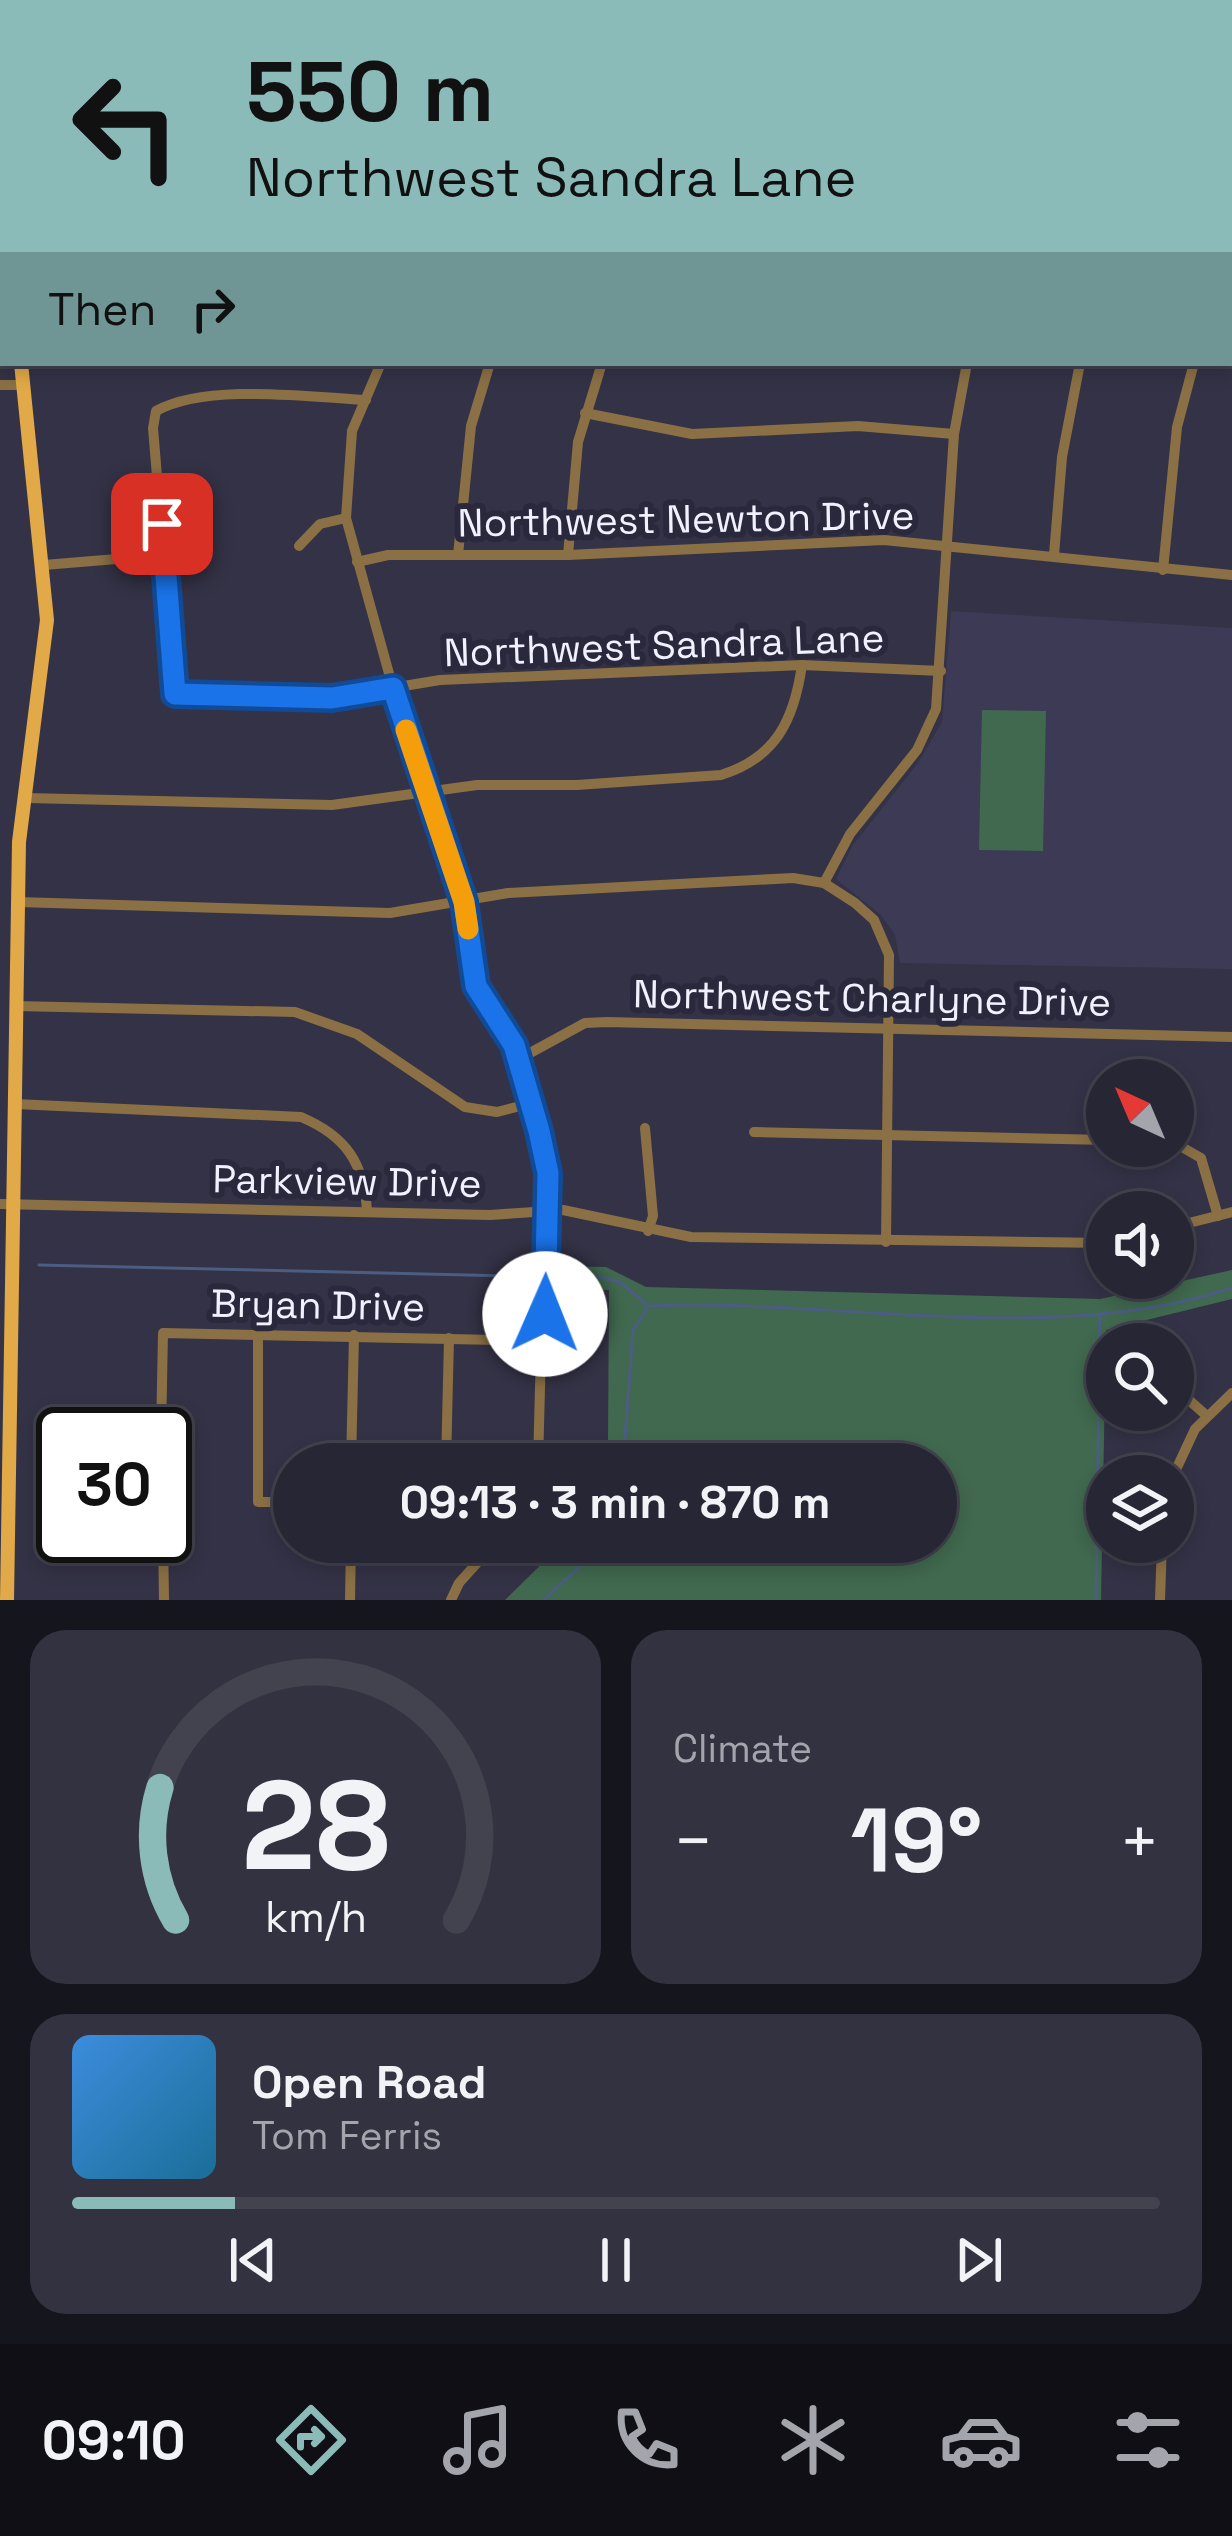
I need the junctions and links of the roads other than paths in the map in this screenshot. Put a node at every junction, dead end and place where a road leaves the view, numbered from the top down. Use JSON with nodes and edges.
{"nodes":[{"id":1,"x":21,"y":366,"type":"edge"},
{"id":2,"x":380,"y":366,"type":"edge"},
{"id":3,"x":489,"y":366,"type":"edge"},
{"id":4,"x":601,"y":366,"type":"edge"},
{"id":5,"x":967,"y":366,"type":"edge"},
{"id":6,"x":1079,"y":366,"type":"edge"},
{"id":7,"x":1193,"y":366,"type":"edge"},
{"id":8,"x":22,"y":385,"type":"junction"},
{"id":9,"x":0,"y":386,"type":"edge"},
{"id":10,"x":366,"y":400,"type":"junction"},
{"id":11,"x":586,"y":413,"type":"junction"},
{"id":12,"x":954,"y":434,"type":"junction"},
{"id":13,"x":346,"y":518,"type":"junction"},
{"id":14,"x":947,"y":544,"type":"junction"},
{"id":15,"x":299,"y":546,"type":"dead end"},
{"id":16,"x":165,"y":554,"type":"junction"},
{"id":17,"x":458,"y":555,"type":"junction"},
{"id":18,"x":568,"y":555,"type":"junction"},
{"id":19,"x":1054,"y":555,"type":"junction"},
{"id":20,"x":356,"y":562,"type":"junction"},
{"id":21,"x":44,"y":566,"type":"junction"},
{"id":22,"x":1163,"y":570,"type":"junction"},
{"id":23,"x":1232,"y":575,"type":"edge"},
{"id":24,"x":802,"y":665,"type":"junction"},
{"id":25,"x":941,"y":671,"type":"junction"},
{"id":26,"x":393,"y":688,"type":"junction"},
{"id":27,"x":426,"y":791,"type":"junction"},
{"id":28,"x":26,"y":798,"type":"junction"},
{"id":29,"x":824,"y":884,"type":"junction"},
{"id":30,"x":16,"y":902,"type":"junction"},
{"id":31,"x":464,"y":902,"type":"junction"},
{"id":32,"x":15,"y":1006,"type":"junction"},
{"id":33,"x":890,"y":1029,"type":"junction"},
{"id":34,"x":1232,"y":1037,"type":"edge"},
{"id":35,"x":519,"y":1059,"type":"junction"},
{"id":36,"x":532,"y":1103,"type":"junction"},
{"id":37,"x":15,"y":1104,"type":"junction"},
{"id":38,"x":645,"y":1128,"type":"dead end"},
{"id":39,"x":754,"y":1132,"type":"dead end"},
{"id":40,"x":888,"y":1136,"type":"junction"},
{"id":41,"x":1086,"y":1140,"type":"edge"},
{"id":42,"x":1194,"y":1154,"type":"edge"},
{"id":43,"x":7,"y":1204,"type":"edge"},
{"id":44,"x":367,"y":1211,"type":"junction"},
{"id":45,"x":548,"y":1211,"type":"junction"},
{"id":46,"x":1232,"y":1212,"type":"edge"},
{"id":47,"x":1218,"y":1216,"type":"junction"},
{"id":48,"x":1194,"y":1222,"type":"edge"},
{"id":49,"x":648,"y":1231,"type":"junction"},
{"id":50,"x":886,"y":1241,"type":"junction"},
{"id":51,"x":1086,"y":1244,"type":"edge"},
{"id":52,"x":6,"y":1273,"type":"edge"},
{"id":53,"x":258,"y":1334,"type":"junction"},
{"id":54,"x":354,"y":1335,"type":"junction"},
{"id":55,"x":449,"y":1338,"type":"junction"},
{"id":56,"x":544,"y":1341,"type":"junction"},
{"id":57,"x":4,"y":1370,"type":"edge"},
{"id":58,"x":1232,"y":1393,"type":"edge"},
{"id":59,"x":1194,"y":1405,"type":"edge"},
{"id":60,"x":162,"y":1407,"type":"edge"},
{"id":61,"x":1207,"y":1416,"type":"junction"},
{"id":62,"x":351,"y":1443,"type":"edge"},
{"id":63,"x":446,"y":1443,"type":"edge"},
{"id":64,"x":539,"y":1443,"type":"edge"},
{"id":65,"x":1185,"y":1455,"type":"edge"},
{"id":66,"x":3,"y":1465,"type":"edge"},
{"id":67,"x":273,"y":1502,"type":"edge"},
{"id":68,"x":163,"y":1563,"type":"edge"},
{"id":69,"x":350,"y":1563,"type":"edge"},
{"id":70,"x":480,"y":1563,"type":"edge"},
{"id":71,"x":1161,"y":1563,"type":"edge"},
{"id":72,"x":3,"y":1564,"type":"edge"},
{"id":73,"x":7,"y":1600,"type":"edge"},
{"id":74,"x":164,"y":1600,"type":"edge"},
{"id":75,"x":350,"y":1600,"type":"edge"},
{"id":76,"x":451,"y":1600,"type":"edge"},
{"id":77,"x":1160,"y":1600,"type":"edge"}],
"edges":[{"from":1,"to":8,"type":"main road"},
{"from":2,"to":10,"type":"street"},
{"from":3,"to":17,"type":"street"},
{"from":4,"to":11,"type":"street"},
{"from":5,"to":12,"type":"street"},
{"from":6,"to":19,"type":"street"},
{"from":7,"to":22,"type":"street"},
{"from":8,"to":9,"type":"street"},
{"from":8,"to":21,"type":"main road"},
{"from":10,"to":13,"type":"street"},
{"from":10,"to":16,"type":"street"},
{"from":11,"to":12,"type":"street"},
{"from":11,"to":18,"type":"street"},
{"from":12,"to":14,"type":"street"},
{"from":13,"to":15,"type":"street"},
{"from":13,"to":20,"type":"street"},
{"from":14,"to":18,"type":"street","name":"Northwest Newton Drive"},
{"from":14,"to":19,"type":"street","name":"Northwest Newton Drive"},
{"from":14,"to":25,"type":"street"},
{"from":16,"to":21,"type":"street"},
{"from":16,"to":26,"type":"street","name":"Northwest Sandra Lane"},
{"from":17,"to":18,"type":"street","name":"Northwest Newton Drive"},
{"from":17,"to":20,"type":"street","name":"Northwest Newton Drive"},
{"from":19,"to":22,"type":"street","name":"Northwest Newton Drive"},
{"from":20,"to":26,"type":"street"},
{"from":21,"to":28,"type":"main road"},
{"from":22,"to":23,"type":"street","name":"Northwest Newton Drive"},
{"from":24,"to":25,"type":"street","name":"Northwest Sandra Lane"},
{"from":24,"to":26,"type":"street","name":"Northwest Sandra Lane"},
{"from":24,"to":27,"type":"street"},
{"from":25,"to":29,"type":"street"},
{"from":26,"to":27,"type":"street"},
{"from":27,"to":28,"type":"street"},
{"from":27,"to":31,"type":"street"},
{"from":28,"to":30,"type":"main road"},
{"from":29,"to":31,"type":"street"},
{"from":29,"to":33,"type":"street"},
{"from":30,"to":31,"type":"street"},
{"from":30,"to":32,"type":"main road"},
{"from":31,"to":35,"type":"street"},
{"from":32,"to":36,"type":"street"},
{"from":32,"to":37,"type":"main road"},
{"from":33,"to":34,"type":"street","name":"Northwest Charlyne Drive"},
{"from":33,"to":35,"type":"street","name":"Northwest Charlyne Drive"},
{"from":33,"to":40,"type":"street"},
{"from":35,"to":36,"type":"street"},
{"from":36,"to":45,"type":"street"},
{"from":37,"to":43,"type":"main road"},
{"from":37,"to":44,"type":"street"},
{"from":38,"to":49,"type":"street"},
{"from":39,"to":40,"type":"street"},
{"from":40,"to":41,"type":"street"},
{"from":40,"to":50,"type":"street"},
{"from":42,"to":47,"type":"street"},
{"from":43,"to":44,"type":"street","name":"Parkview Drive"},
{"from":43,"to":52,"type":"main road"},
{"from":44,"to":45,"type":"street","name":"Parkview Drive"},
{"from":45,"to":49,"type":"street","name":"Parkview Drive"},
{"from":45,"to":56,"type":"street"},
{"from":46,"to":47,"type":"street"},
{"from":47,"to":48,"type":"street"},
{"from":49,"to":50,"type":"street","name":"Parkview Drive"},
{"from":50,"to":51,"type":"street","name":"Parkview Drive"},
{"from":52,"to":57,"type":"main road"},
{"from":53,"to":54,"type":"street","name":"Bryan Drive"},
{"from":53,"to":60,"type":"street","name":"Bryan Drive"},
{"from":53,"to":67,"type":"street"},
{"from":54,"to":55,"type":"street","name":"Bryan Drive"},
{"from":54,"to":62,"type":"street"},
{"from":55,"to":56,"type":"street","name":"Bryan Drive"},
{"from":55,"to":63,"type":"street"},
{"from":56,"to":64,"type":"street"},
{"from":57,"to":66,"type":"main road"},
{"from":58,"to":61,"type":"street"},
{"from":59,"to":61,"type":"street"},
{"from":61,"to":65,"type":"street"},
{"from":66,"to":72,"type":"main road"},
{"from":68,"to":74,"type":"street"},
{"from":69,"to":75,"type":"street"},
{"from":70,"to":76,"type":"street"},
{"from":71,"to":77,"type":"street"},
{"from":72,"to":73,"type":"main road"}]}
